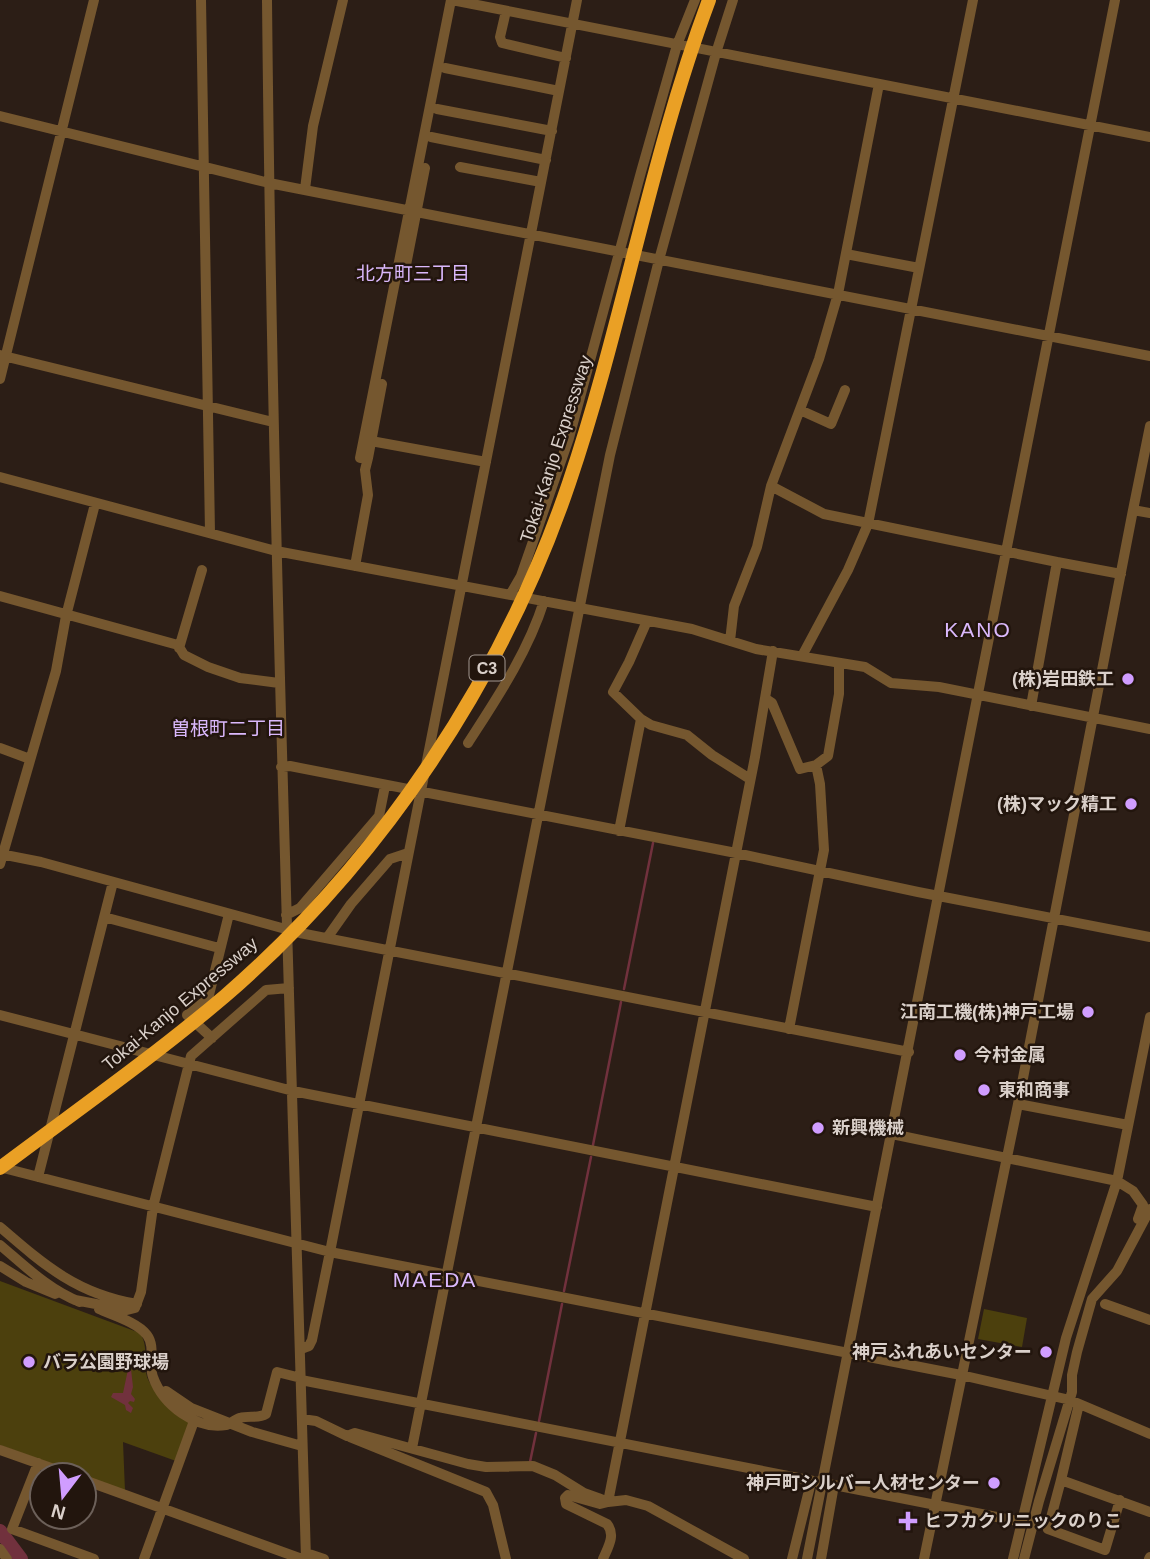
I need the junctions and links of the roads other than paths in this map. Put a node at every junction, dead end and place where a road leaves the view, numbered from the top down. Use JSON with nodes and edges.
{"nodes":[{"id":1,"x":94,"y":0,"type":"edge"},
{"id":2,"x":201,"y":0,"type":"edge"},
{"id":3,"x":267,"y":0,"type":"edge"},
{"id":4,"x":343,"y":0,"type":"edge"},
{"id":5,"x":452,"y":0,"type":"edge"},
{"id":6,"x":575,"y":0,"type":"edge"},
{"id":7,"x":709,"y":0,"type":"edge"},
{"id":8,"x":733,"y":0,"type":"edge"},
{"id":9,"x":973,"y":0,"type":"edge"},
{"id":10,"x":1115,"y":0,"type":"edge"},
{"id":11,"x":476,"y":2,"type":"edge"},
{"id":12,"x":693,"y":2,"type":"edge"},
{"id":13,"x":506,"y":10,"type":"junction"},
{"id":14,"x":573,"y":23,"type":"junction"},
{"id":15,"x":677,"y":45,"type":"junction"},
{"id":16,"x":716,"y":52,"type":"junction"},
{"id":17,"x":566,"y":58,"type":"junction"},
{"id":18,"x":445,"y":68,"type":"junction"},
{"id":19,"x":879,"y":84,"type":"junction"},
{"id":20,"x":559,"y":91,"type":"junction"},
{"id":21,"x":953,"y":99,"type":"junction"},
{"id":22,"x":437,"y":109,"type":"junction"},
{"id":23,"x":0,"y":116,"type":"edge"},
{"id":24,"x":1091,"y":125,"type":"junction"},
{"id":25,"x":61,"y":131,"type":"junction"},
{"id":26,"x":552,"y":131,"type":"junction"},
{"id":27,"x":431,"y":137,"type":"junction"},
{"id":28,"x":1150,"y":137,"type":"edge"},
{"id":29,"x":546,"y":160,"type":"junction"},
{"id":30,"x":460,"y":167,"type":"dead end"},
{"id":31,"x":204,"y":168,"type":"junction"},
{"id":32,"x":541,"y":182,"type":"junction"},
{"id":33,"x":269,"y":183,"type":"junction"},
{"id":34,"x":305,"y":189,"type":"junction"},
{"id":35,"x":413,"y":210,"type":"junction"},
{"id":36,"x":531,"y":233,"type":"junction"},
{"id":37,"x":621,"y":252,"type":"junction"},
{"id":38,"x":846,"y":254,"type":"junction"},
{"id":39,"x":659,"y":260,"type":"junction"},
{"id":40,"x":919,"y":268,"type":"junction"},
{"id":41,"x":838,"y":294,"type":"junction"},
{"id":42,"x":911,"y":309,"type":"junction"},
{"id":43,"x":1049,"y":336,"type":"junction"},
{"id":44,"x":3,"y":356,"type":"edge"},
{"id":45,"x":1150,"y":356,"type":"edge"},
{"id":46,"x":0,"y":379,"type":"edge"},
{"id":47,"x":845,"y":390,"type":"dead end"},
{"id":48,"x":207,"y":406,"type":"junction"},
{"id":49,"x":800,"y":410,"type":"junction"},
{"id":50,"x":273,"y":422,"type":"junction"},
{"id":51,"x":1150,"y":426,"type":"edge"},
{"id":52,"x":371,"y":441,"type":"junction"},
{"id":53,"x":368,"y":458,"type":"junction"},
{"id":54,"x":486,"y":461,"type":"junction"},
{"id":55,"x":0,"y":477,"type":"edge"},
{"id":56,"x":771,"y":486,"type":"junction"},
{"id":57,"x":95,"y":504,"type":"junction"},
{"id":58,"x":1133,"y":510,"type":"junction"},
{"id":59,"x":1150,"y":513,"type":"edge"},
{"id":60,"x":868,"y":524,"type":"junction"},
{"id":61,"x":210,"y":533,"type":"junction"},
{"id":62,"x":1007,"y":550,"type":"junction"},
{"id":63,"x":276,"y":551,"type":"junction"},
{"id":64,"x":1057,"y":562,"type":"junction"},
{"id":65,"x":355,"y":566,"type":"junction"},
{"id":66,"x":202,"y":570,"type":"dead end"},
{"id":67,"x":1121,"y":574,"type":"junction"},
{"id":68,"x":461,"y":586,"type":"junction"},
{"id":69,"x":509,"y":595,"type":"junction"},
{"id":70,"x":0,"y":596,"type":"edge"},
{"id":71,"x":544,"y":601,"type":"junction"},
{"id":72,"x":580,"y":608,"type":"junction"},
{"id":73,"x":66,"y":616,"type":"junction"},
{"id":74,"x":647,"y":621,"type":"junction"},
{"id":75,"x":730,"y":641,"type":"junction"},
{"id":76,"x":179,"y":648,"type":"junction"},
{"id":77,"x":773,"y":652,"type":"junction"},
{"id":78,"x":802,"y":656,"type":"junction"},
{"id":79,"x":839,"y":664,"type":"junction"},
{"id":80,"x":279,"y":683,"type":"junction"},
{"id":81,"x":979,"y":696,"type":"junction"},
{"id":82,"x":766,"y":699,"type":"junction"},
{"id":83,"x":1031,"y":706,"type":"junction"},
{"id":84,"x":1094,"y":718,"type":"junction"},
{"id":85,"x":641,"y":719,"type":"junction"},
{"id":86,"x":1150,"y":729,"type":"edge"},
{"id":87,"x":468,"y":743,"type":"dead end"},
{"id":88,"x":0,"y":747,"type":"edge"},
{"id":89,"x":30,"y":759,"type":"junction"},
{"id":90,"x":816,"y":765,"type":"junction"},
{"id":91,"x":281,"y":766,"type":"junction"},
{"id":92,"x":750,"y":779,"type":"junction"},
{"id":93,"x":385,"y":786,"type":"junction"},
{"id":94,"x":420,"y":793,"type":"junction"},
{"id":95,"x":539,"y":816,"type":"junction"},
{"id":96,"x":619,"y":831,"type":"junction"},
{"id":97,"x":408,"y":853,"type":"junction"},
{"id":98,"x":736,"y":853,"type":"junction"},
{"id":99,"x":1,"y":857,"type":"edge"},
{"id":100,"x":820,"y":871,"type":"junction"},
{"id":101,"x":113,"y":882,"type":"junction"},
{"id":102,"x":940,"y":895,"type":"junction"},
{"id":103,"x":229,"y":914,"type":"junction"},
{"id":104,"x":286,"y":915,"type":"junction"},
{"id":105,"x":104,"y":917,"type":"junction"},
{"id":106,"x":1054,"y":919,"type":"junction"},
{"id":107,"x":286,"y":929,"type":"junction"},
{"id":108,"x":1150,"y":937,"type":"edge"},
{"id":109,"x":327,"y":938,"type":"junction"},
{"id":110,"x":219,"y":948,"type":"junction"},
{"id":111,"x":388,"y":950,"type":"junction"},
{"id":112,"x":507,"y":973,"type":"junction"},
{"id":113,"x":289,"y":988,"type":"junction"},
{"id":114,"x":704,"y":1012,"type":"junction"},
{"id":115,"x":0,"y":1015,"type":"edge"},
{"id":116,"x":1150,"y":1017,"type":"edge"},
{"id":117,"x":789,"y":1029,"type":"junction"},
{"id":118,"x":74,"y":1035,"type":"junction"},
{"id":119,"x":212,"y":1038,"type":"junction"},
{"id":120,"x":909,"y":1052,"type":"junction"},
{"id":121,"x":190,"y":1064,"type":"junction"},
{"id":122,"x":293,"y":1091,"type":"junction"},
{"id":123,"x":359,"y":1104,"type":"junction"},
{"id":124,"x":1018,"y":1104,"type":"junction"},
{"id":125,"x":1128,"y":1125,"type":"junction"},
{"id":126,"x":477,"y":1128,"type":"junction"},
{"id":127,"x":892,"y":1134,"type":"junction"},
{"id":128,"x":1006,"y":1158,"type":"junction"},
{"id":129,"x":674,"y":1168,"type":"junction"},
{"id":130,"x":0,"y":1169,"type":"edge"},
{"id":131,"x":38,"y":1177,"type":"junction"},
{"id":132,"x":1117,"y":1181,"type":"junction"},
{"id":133,"x":153,"y":1207,"type":"junction"},
{"id":134,"x":877,"y":1207,"type":"junction"},
{"id":135,"x":1150,"y":1209,"type":"edge"},
{"id":136,"x":0,"y":1227,"type":"edge"},
{"id":137,"x":1130,"y":1242,"type":"junction"},
{"id":138,"x":297,"y":1243,"type":"junction"},
{"id":139,"x":0,"y":1245,"type":"edge"},
{"id":140,"x":330,"y":1252,"type":"junction"},
{"id":141,"x":0,"y":1266,"type":"edge"},
{"id":142,"x":448,"y":1275,"type":"junction"},
{"id":143,"x":70,"y":1298,"type":"junction"},
{"id":144,"x":136,"y":1304,"type":"junction"},
{"id":145,"x":1105,"y":1304,"type":"dead end"},
{"id":146,"x":645,"y":1314,"type":"junction"},
{"id":147,"x":1150,"y":1320,"type":"edge"},
{"id":148,"x":301,"y":1349,"type":"junction"},
{"id":149,"x":849,"y":1353,"type":"junction"},
{"id":150,"x":961,"y":1375,"type":"junction"},
{"id":151,"x":301,"y":1379,"type":"junction"},
{"id":152,"x":156,"y":1383,"type":"junction"},
{"id":153,"x":1054,"y":1395,"type":"junction"},
{"id":154,"x":1074,"y":1402,"type":"junction"},
{"id":155,"x":422,"y":1404,"type":"junction"},
{"id":156,"x":302,"y":1419,"type":"junction"},
{"id":157,"x":194,"y":1421,"type":"junction"},
{"id":158,"x":232,"y":1423,"type":"junction"},
{"id":159,"x":1150,"y":1434,"type":"edge"},
{"id":160,"x":347,"y":1436,"type":"junction"},
{"id":161,"x":619,"y":1443,"type":"junction"},
{"id":162,"x":302,"y":1446,"type":"junction"},
{"id":163,"x":412,"y":1448,"type":"junction"},
{"id":164,"x":0,"y":1450,"type":"edge"},
{"id":165,"x":31,"y":1461,"type":"edge"},
{"id":166,"x":1061,"y":1480,"type":"junction"},
{"id":167,"x":811,"y":1482,"type":"junction"},
{"id":168,"x":98,"y":1485,"type":"edge"},
{"id":169,"x":829,"y":1485,"type":"junction"},
{"id":170,"x":28,"y":1487,"type":"edge"},
{"id":171,"x":1120,"y":1500,"type":"junction"},
{"id":172,"x":608,"y":1502,"type":"junction"},
{"id":173,"x":935,"y":1506,"type":"junction"},
{"id":174,"x":162,"y":1508,"type":"junction"},
{"id":175,"x":1150,"y":1512,"type":"edge"},
{"id":176,"x":1022,"y":1522,"type":"junction"},
{"id":177,"x":0,"y":1549,"type":"edge"},
{"id":178,"x":1103,"y":1554,"type":"edge"},
{"id":179,"x":305,"y":1557,"type":"edge"},
{"id":180,"x":7,"y":1559,"type":"edge"},
{"id":181,"x":94,"y":1559,"type":"edge"},
{"id":182,"x":144,"y":1559,"type":"edge"},
{"id":183,"x":324,"y":1559,"type":"edge"},
{"id":184,"x":506,"y":1559,"type":"edge"},
{"id":185,"x":603,"y":1559,"type":"edge"},
{"id":186,"x":744,"y":1559,"type":"edge"},
{"id":187,"x":792,"y":1559,"type":"edge"},
{"id":188,"x":807,"y":1559,"type":"edge"},
{"id":189,"x":821,"y":1559,"type":"edge"},
{"id":190,"x":924,"y":1559,"type":"edge"},
{"id":191,"x":1013,"y":1559,"type":"edge"},
{"id":192,"x":1024,"y":1559,"type":"edge"}],
"edges":[{"from":1,"to":25,"type":"street"},
{"from":2,"to":31,"type":"street"},
{"from":3,"to":33,"type":"street"},
{"from":4,"to":34,"type":"street"},
{"from":5,"to":11,"type":"street"},
{"from":5,"to":35,"type":"street"},
{"from":6,"to":14,"type":"street"},
{"from":7,"to":130,"type":"highway","name":"Tokai-Kanjo Expressway","number":"C3","bridge":true},
{"from":8,"to":16,"type":"street"},
{"from":9,"to":21,"type":"street"},
{"from":10,"to":24,"type":"street"},
{"from":11,"to":13,"type":"street"},
{"from":11,"to":18,"type":"street"},
{"from":12,"to":15,"type":"street"},
{"from":13,"to":14,"type":"street"},
{"from":13,"to":17,"type":"street"},
{"from":14,"to":15,"type":"street"},
{"from":14,"to":17,"type":"street"},
{"from":15,"to":16,"type":"street"},
{"from":15,"to":37,"type":"street"},
{"from":16,"to":19,"type":"street"},
{"from":16,"to":39,"type":"street"},
{"from":17,"to":20,"type":"street"},
{"from":18,"to":20,"type":"street"},
{"from":18,"to":22,"type":"street"},
{"from":19,"to":21,"type":"street"},
{"from":19,"to":38,"type":"street"},
{"from":20,"to":26,"type":"street"},
{"from":21,"to":24,"type":"street"},
{"from":21,"to":40,"type":"street"},
{"from":22,"to":26,"type":"street"},
{"from":22,"to":27,"type":"street"},
{"from":23,"to":25,"type":"street"},
{"from":24,"to":28,"type":"street"},
{"from":24,"to":43,"type":"street"},
{"from":25,"to":31,"type":"street"},
{"from":25,"to":44,"type":"street"},
{"from":26,"to":29,"type":"street"},
{"from":27,"to":29,"type":"street"},
{"from":27,"to":35,"type":"street"},
{"from":29,"to":32,"type":"street"},
{"from":30,"to":32,"type":"street"},
{"from":31,"to":33,"type":"street"},
{"from":31,"to":48,"type":"street"},
{"from":32,"to":36,"type":"street"},
{"from":33,"to":34,"type":"street"},
{"from":33,"to":50,"type":"street"},
{"from":34,"to":35,"type":"street"},
{"from":35,"to":36,"type":"street"},
{"from":35,"to":52,"type":"street"},
{"from":35,"to":53,"type":"street"},
{"from":36,"to":37,"type":"street"},
{"from":36,"to":54,"type":"street"},
{"from":37,"to":39,"type":"street"},
{"from":37,"to":69,"type":"street"},
{"from":38,"to":40,"type":"street"},
{"from":38,"to":41,"type":"street"},
{"from":39,"to":41,"type":"street"},
{"from":39,"to":72,"type":"street"},
{"from":40,"to":42,"type":"street"},
{"from":41,"to":42,"type":"street"},
{"from":41,"to":49,"type":"street"},
{"from":42,"to":43,"type":"street"},
{"from":42,"to":60,"type":"street"},
{"from":43,"to":45,"type":"street"},
{"from":43,"to":62,"type":"street"},
{"from":44,"to":46,"type":"street"},
{"from":44,"to":48,"type":"street"},
{"from":47,"to":49,"type":"street"},
{"from":48,"to":50,"type":"street"},
{"from":48,"to":61,"type":"street"},
{"from":49,"to":56,"type":"street"},
{"from":50,"to":63,"type":"street"},
{"from":51,"to":58,"type":"street"},
{"from":52,"to":53,"type":"street"},
{"from":52,"to":54,"type":"street"},
{"from":53,"to":65,"type":"street"},
{"from":54,"to":68,"type":"street"},
{"from":55,"to":57,"type":"street"},
{"from":56,"to":60,"type":"street"},
{"from":56,"to":75,"type":"street"},
{"from":57,"to":61,"type":"street"},
{"from":57,"to":73,"type":"street"},
{"from":58,"to":59,"type":"street"},
{"from":58,"to":67,"type":"street"},
{"from":60,"to":62,"type":"street"},
{"from":60,"to":78,"type":"street"},
{"from":61,"to":63,"type":"street"},
{"from":62,"to":64,"type":"street"},
{"from":62,"to":81,"type":"street"},
{"from":63,"to":65,"type":"street"},
{"from":63,"to":80,"type":"street"},
{"from":64,"to":67,"type":"street"},
{"from":64,"to":83,"type":"street"},
{"from":65,"to":68,"type":"street"},
{"from":66,"to":76,"type":"street"},
{"from":67,"to":84,"type":"street"},
{"from":68,"to":69,"type":"street"},
{"from":68,"to":94,"type":"street"},
{"from":69,"to":71,"type":"street"},
{"from":70,"to":73,"type":"street"},
{"from":71,"to":72,"type":"street"},
{"from":71,"to":87,"type":"street"},
{"from":72,"to":74,"type":"street"},
{"from":72,"to":95,"type":"street"},
{"from":73,"to":76,"type":"street"},
{"from":73,"to":89,"type":"street"},
{"from":74,"to":75,"type":"street"},
{"from":74,"to":85,"type":"street"},
{"from":75,"to":77,"type":"street"},
{"from":76,"to":80,"type":"street"},
{"from":77,"to":78,"type":"street"},
{"from":77,"to":82,"type":"street"},
{"from":78,"to":79,"type":"street"},
{"from":79,"to":81,"type":"street"},
{"from":79,"to":90,"type":"street"},
{"from":80,"to":91,"type":"street"},
{"from":81,"to":83,"type":"street"},
{"from":81,"to":102,"type":"street"},
{"from":82,"to":90,"type":"street"},
{"from":82,"to":92,"type":"street"},
{"from":83,"to":84,"type":"street"},
{"from":84,"to":86,"type":"street"},
{"from":84,"to":106,"type":"street"},
{"from":85,"to":92,"type":"street"},
{"from":85,"to":96,"type":"street"},
{"from":88,"to":89,"type":"street"},
{"from":89,"to":99,"type":"street"},
{"from":90,"to":100,"type":"street"},
{"from":91,"to":93,"type":"street"},
{"from":91,"to":104,"type":"street"},
{"from":92,"to":98,"type":"street"},
{"from":93,"to":94,"type":"street"},
{"from":93,"to":104,"type":"street"},
{"from":94,"to":95,"type":"street"},
{"from":94,"to":97,"type":"street"},
{"from":95,"to":96,"type":"street"},
{"from":95,"to":112,"type":"street"},
{"from":96,"to":98,"type":"street"},
{"from":97,"to":109,"type":"street"},
{"from":97,"to":111,"type":"street"},
{"from":98,"to":100,"type":"street"},
{"from":98,"to":114,"type":"street"},
{"from":99,"to":101,"type":"street"},
{"from":100,"to":102,"type":"street"},
{"from":100,"to":117,"type":"street"},
{"from":101,"to":103,"type":"street"},
{"from":101,"to":105,"type":"street"},
{"from":102,"to":106,"type":"street"},
{"from":102,"to":120,"type":"street"},
{"from":103,"to":107,"type":"street"},
{"from":103,"to":110,"type":"street"},
{"from":104,"to":107,"type":"street"},
{"from":105,"to":110,"type":"street"},
{"from":105,"to":118,"type":"street"},
{"from":106,"to":108,"type":"street"},
{"from":106,"to":124,"type":"street"},
{"from":107,"to":109,"type":"street"},
{"from":107,"to":113,"type":"street"},
{"from":109,"to":111,"type":"street"},
{"from":110,"to":119,"type":"street"},
{"from":111,"to":112,"type":"street"},
{"from":111,"to":123,"type":"street"},
{"from":112,"to":114,"type":"street"},
{"from":112,"to":126,"type":"street"},
{"from":113,"to":119,"type":"street"},
{"from":113,"to":122,"type":"street"},
{"from":114,"to":117,"type":"street"},
{"from":114,"to":129,"type":"street"},
{"from":115,"to":118,"type":"street"},
{"from":116,"to":125,"type":"street"},
{"from":117,"to":120,"type":"street"},
{"from":118,"to":121,"type":"street"},
{"from":118,"to":131,"type":"street"},
{"from":119,"to":121,"type":"street"},
{"from":120,"to":127,"type":"street"},
{"from":121,"to":122,"type":"street"},
{"from":121,"to":133,"type":"street"},
{"from":122,"to":123,"type":"street"},
{"from":122,"to":138,"type":"street"},
{"from":123,"to":126,"type":"street"},
{"from":123,"to":140,"type":"street"},
{"from":124,"to":125,"type":"street"},
{"from":124,"to":128,"type":"street"},
{"from":125,"to":132,"type":"street"},
{"from":126,"to":129,"type":"street"},
{"from":126,"to":142,"type":"street"},
{"from":127,"to":128,"type":"street"},
{"from":127,"to":134,"type":"street"},
{"from":128,"to":132,"type":"street"},
{"from":128,"to":150,"type":"street"},
{"from":129,"to":134,"type":"street"},
{"from":129,"to":146,"type":"street"},
{"from":130,"to":131,"type":"street"},
{"from":131,"to":133,"type":"street"},
{"from":132,"to":137,"type":"street"},
{"from":132,"to":153,"type":"street"},
{"from":133,"to":138,"type":"street"},
{"from":133,"to":144,"type":"street"},
{"from":134,"to":149,"type":"street"},
{"from":135,"to":137,"type":"street"},
{"from":136,"to":144,"type":"street"},
{"from":137,"to":154,"type":"street"},
{"from":138,"to":140,"type":"street"},
{"from":138,"to":148,"type":"street"},
{"from":139,"to":143,"type":"street"},
{"from":140,"to":142,"type":"street"},
{"from":140,"to":148,"type":"street"},
{"from":141,"to":143,"type":"street"},
{"from":142,"to":146,"type":"street"},
{"from":142,"to":155,"type":"street"},
{"from":143,"to":144,"type":"street"},
{"from":143,"to":152,"type":"street"},
{"from":145,"to":147,"type":"street"},
{"from":146,"to":149,"type":"street"},
{"from":146,"to":161,"type":"street"},
{"from":148,"to":151,"type":"street"},
{"from":149,"to":150,"type":"street"},
{"from":149,"to":169,"type":"street"},
{"from":150,"to":153,"type":"street"},
{"from":150,"to":173,"type":"street"},
{"from":151,"to":155,"type":"street"},
{"from":151,"to":156,"type":"street"},
{"from":151,"to":158,"type":"street"},
{"from":152,"to":157,"type":"street"},
{"from":152,"to":158,"type":"street"},
{"from":153,"to":154,"type":"street"},
{"from":153,"to":176,"type":"street"},
{"from":154,"to":159,"type":"street"},
{"from":154,"to":166,"type":"street"},
{"from":154,"to":192,"type":"street"},
{"from":155,"to":161,"type":"street"},
{"from":155,"to":163,"type":"street"},
{"from":156,"to":160,"type":"street"},
{"from":156,"to":162,"type":"street"},
{"from":157,"to":158,"type":"street"},
{"from":157,"to":174,"type":"street"},
{"from":158,"to":162,"type":"street"},
{"from":160,"to":163,"type":"street"},
{"from":160,"to":184,"type":"street"},
{"from":161,"to":167,"type":"street"},
{"from":161,"to":172,"type":"street"},
{"from":162,"to":179,"type":"street"},
{"from":163,"to":172,"type":"street"},
{"from":164,"to":165,"type":"street"},
{"from":166,"to":171,"type":"street"},
{"from":166,"to":178,"type":"street"},
{"from":167,"to":169,"type":"street"},
{"from":167,"to":187,"type":"street"},
{"from":168,"to":174,"type":"street"},
{"from":169,"to":173,"type":"street"},
{"from":169,"to":188,"type":"street"},
{"from":169,"to":189,"type":"street"},
{"from":170,"to":181,"type":"street"},
{"from":171,"to":175,"type":"street"},
{"from":171,"to":178,"type":"street"},
{"from":172,"to":185,"type":"street"},
{"from":172,"to":186,"type":"street"},
{"from":173,"to":176,"type":"street"},
{"from":173,"to":190,"type":"street"},
{"from":174,"to":179,"type":"street"},
{"from":174,"to":182,"type":"street"},
{"from":176,"to":191,"type":"street"},
{"from":177,"to":180,"type":"street"},
{"from":179,"to":183,"type":"street"}]}
